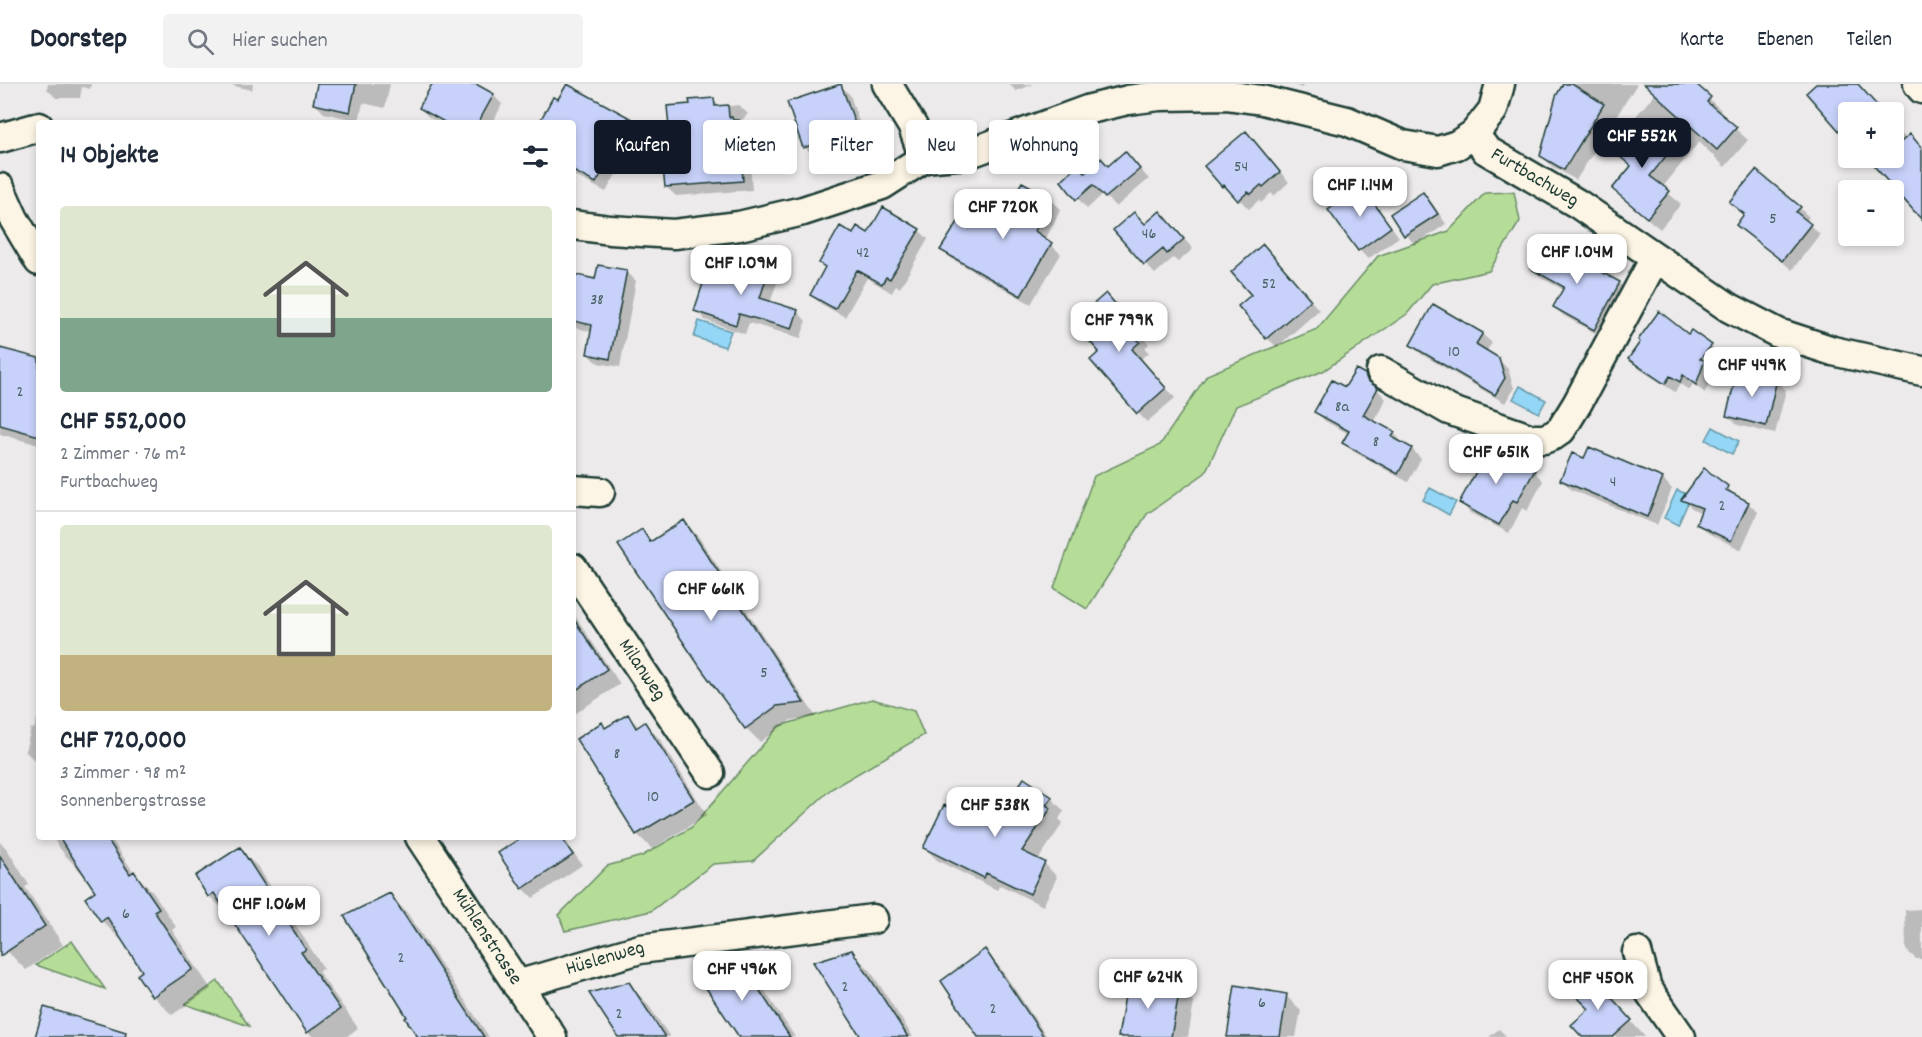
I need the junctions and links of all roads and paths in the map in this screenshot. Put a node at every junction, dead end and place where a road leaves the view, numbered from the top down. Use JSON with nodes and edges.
{"nodes":[{"id":1,"x":887,"y":84,"type":"edge"},
{"id":2,"x":1500,"y":84,"type":"edge"},
{"id":3,"x":1918,"y":84,"type":"edge"},
{"id":4,"x":1922,"y":88,"type":"edge"},
{"id":5,"x":909,"y":120,"type":"edge"},
{"id":6,"x":36,"y":128,"type":"edge"},
{"id":7,"x":1474,"y":134,"type":"junction"},
{"id":8,"x":0,"y":138,"type":"edge"},
{"id":9,"x":977,"y":150,"type":"edge"},
{"id":10,"x":906,"y":170,"type":"edge"},
{"id":11,"x":0,"y":188,"type":"edge"},
{"id":12,"x":576,"y":225,"type":"edge"},
{"id":13,"x":36,"y":256,"type":"edge"},
{"id":14,"x":1656,"y":258,"type":"junction"},
{"id":15,"x":1381,"y":371,"type":"dead end"},
{"id":16,"x":1922,"y":371,"type":"edge"},
{"id":17,"x":576,"y":572,"type":"edge"},
{"id":18,"x":710,"y":773,"type":"dead end"},
{"id":19,"x":422,"y":840,"type":"edge"},
{"id":20,"x":873,"y":919,"type":"dead end"},
{"id":21,"x":1637,"y":952,"type":"dead end"},
{"id":22,"x":517,"y":985,"type":"junction"},
{"id":23,"x":552,"y":1037,"type":"edge"},
{"id":24,"x":1681,"y":1037,"type":"edge"}],
"edges":[{"from":1,"to":5,"type":"street"},
{"from":2,"to":7,"type":"street"},
{"from":3,"to":4,"type":"street"},
{"from":6,"to":8,"type":"street"},
{"from":7,"to":9,"type":"street"},
{"from":7,"to":14,"type":"street","name":"Furtbachweg"},
{"from":10,"to":12,"type":"street"},
{"from":11,"to":13,"type":"street"},
{"from":14,"to":15,"type":"street"},
{"from":14,"to":16,"type":"street","name":"Furtbachweg"},
{"from":17,"to":18,"type":"street","name":"Milanweg"},
{"from":19,"to":22,"type":"street","name":"Mühlenstrasse"},
{"from":20,"to":22,"type":"street","name":"Hüslenweg"},
{"from":21,"to":24,"type":"street"},
{"from":22,"to":23,"type":"street","name":"Mühlenstrasse"}]}
